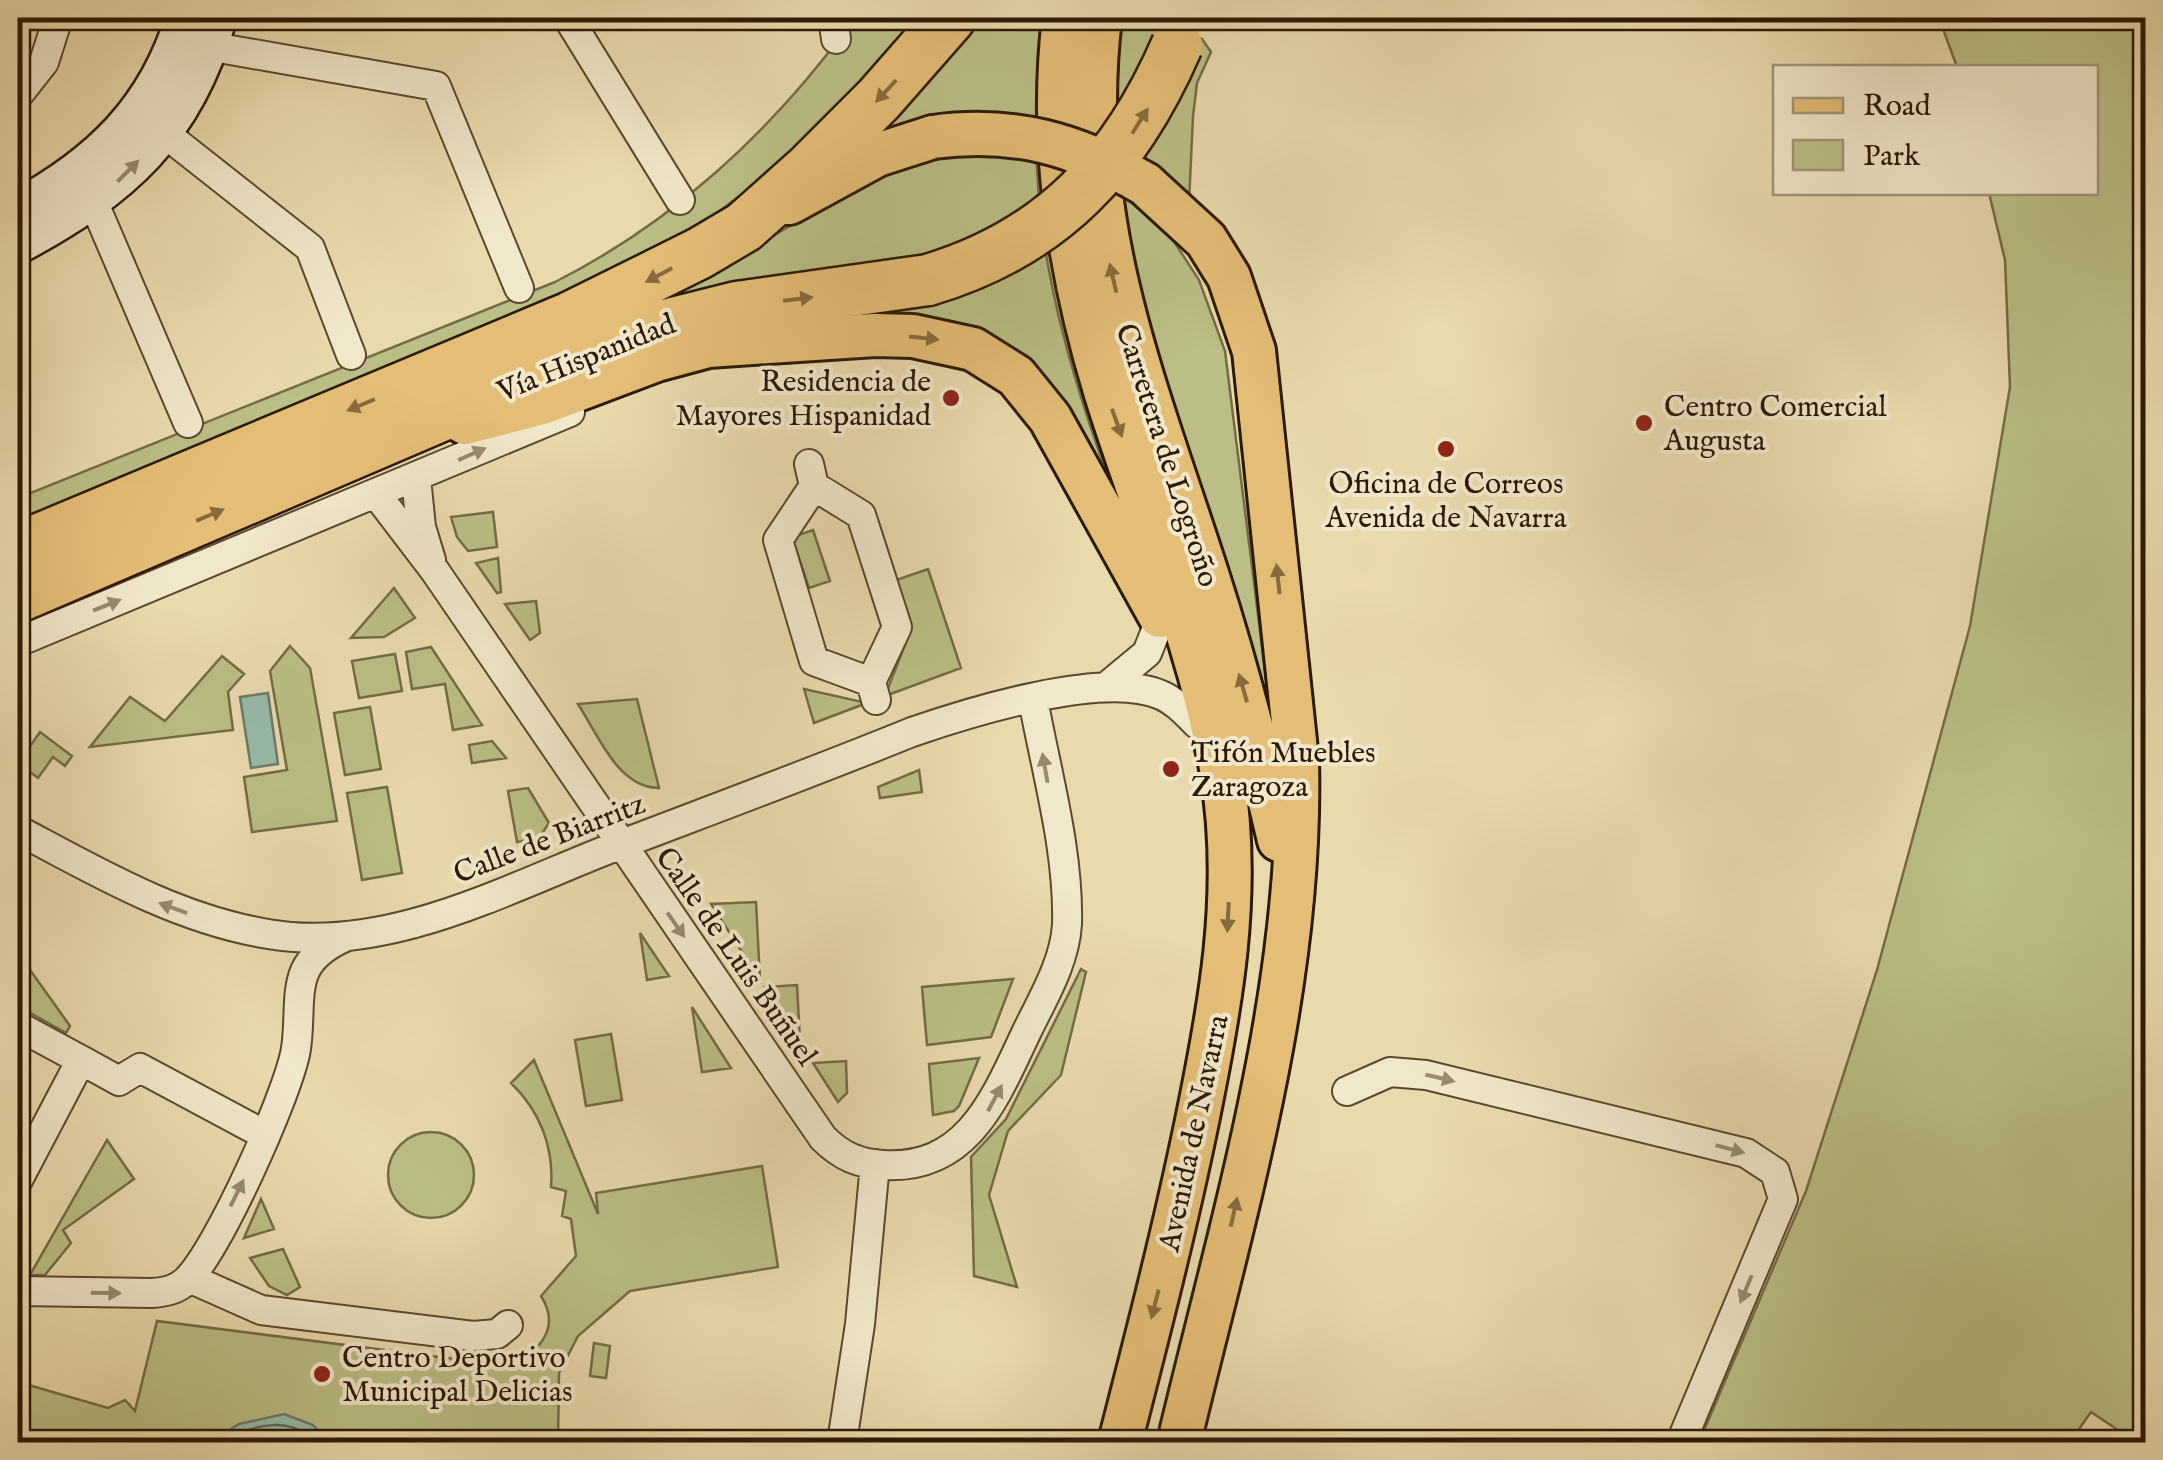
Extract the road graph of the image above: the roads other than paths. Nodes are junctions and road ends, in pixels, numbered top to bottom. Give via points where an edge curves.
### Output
1 (58, 18) edge
2 (568, 18) edge
3 (950, 18) edge
4 (1064, 18) edge
5 (1100, 18) edge
6 (204, 27) edge
7 (1181, 31) edge
8 (18, 95) edge
9 (163, 132) junction
10 (92, 200) junction
11 (680, 200) dead end
12 (18, 210) edge
13 (744, 227) junction
14 (18, 242) edge
15 (519, 288) dead end
16 (771, 341) junction
17 (351, 356) dead end
18 (188, 423) dead end
19 (345, 458) junction
20 (416, 478) junction
21 (377, 495) junction
22 (18, 548) edge
23 (435, 571) junction
24 (18, 597) edge
25 (1161, 618) junction
26 (18, 642) edge
27 (1106, 686) junction
28 (874, 691) joint
29 (1033, 698) junction
30 (1197, 724) junction
31 (1228, 819) junction
32 (18, 830) edge
33 (620, 844) junction
34 (1290, 884) junction
35 (267, 934) junction
36 (347, 937) junction
37 (302, 979) junction
38 (18, 1026) edge
39 (81, 1060) junction
40 (1347, 1091) dead end
41 (265, 1135) junction
42 (875, 1164) junction
43 (18, 1180) edge
44 (190, 1278) junction
45 (18, 1292) edge
46 (508, 1325) dead end
47 (842, 1442) edge
48 (1120, 1442) edge
49 (1179, 1442) edge
50 (1682, 1442) edge

1 - 8 street via 44,62
2 - 11 street
3 -> 13 highway, Vía Hispanidad via 850,130
4 -> 31 main road, Carretera de Logroño via 1058,118 1069,244 1106,392 1206,700
34 -> 5 main road, Carretera de Logroño via 1237,670 1115,286 1096,171
6 - 9 street
6 - 12 street via 133,124 82,172
6 - 15 street via 436,86
19 -> 7 highway, Vía Hispanidad, bridge via 637,332 684,318 928,280 997,256 1067,206 1135,130
10 -> 9 street via 116,184
9 - 17 street via 310,248
10 - 14 street
10 - 18 street
13 -> 22 highway, Vía Hispanidad via 571,317
34 -> 13 main road, Avenida de Navarra, bridge via 1298,824 1296,760 1254,351 1229,277 1206,240 1146,184 1067,145 988,132 933,137 842,172
16 - 19 main road via 684,351 542,403
20 -> 16 street, Vía Hispanidad via 615,394
16 -> 25 main road via 913,336 973,348 997,361 1050,418
24 -> 19 highway, Vía Hispanidad
20 - 21 street, Vía Hispanidad
20 - 23 street, Calle de Luis Buñuel
21 - 23 street, Calle de Luis Buñuel
26 -> 21 street, Vía Hispanidad
23 - 33 street, Calle de Luis Buñuel
25 - 27 street, Calle de Biarritz via 1147,653
25 - 30 main road
27 - 29 street, Calle de Biarritz
27 - 30 street, Calle de Biarritz via 1163,696
28 - 28 street via 897,627 887,573 861,514 812,475 778,540 814,661
29 - 33 street, Calle de Biarritz via 912,732
42 -> 29 street, Calle de Luis Buñuel via 925,1162 962,1142 984,1117 1064,945 1064,879
30 - 31 main road
31 -> 48 main road, Avenida de Navarra via 1227,948 1219,1012
35 -> 32 street, Calle de Biarritz via 156,901
33 - 36 street, Calle de Biarritz via 432,917
33 -> 42 street, Calle de Luis Buñuel via 823,1138 850,1158
49 -> 34 main road, Avenida de Navarra via 1270,1056
35 - 36 street, Calle de Biarritz
35 - 37 street
36 - 37 street via 319,952
37 - 41 street via 296,1053
38 - 39 street
39 - 41 street via 119,1080 140,1068
39 - 43 street
40 -> 50 street via 1373,1076 1406,1072 1757,1158 1780,1179 1783,1200
44 -> 41 street
42 - 47 street
45 -> 44 street via 152,1294
44 - 46 street via 261,1310 473,1336 497,1334

